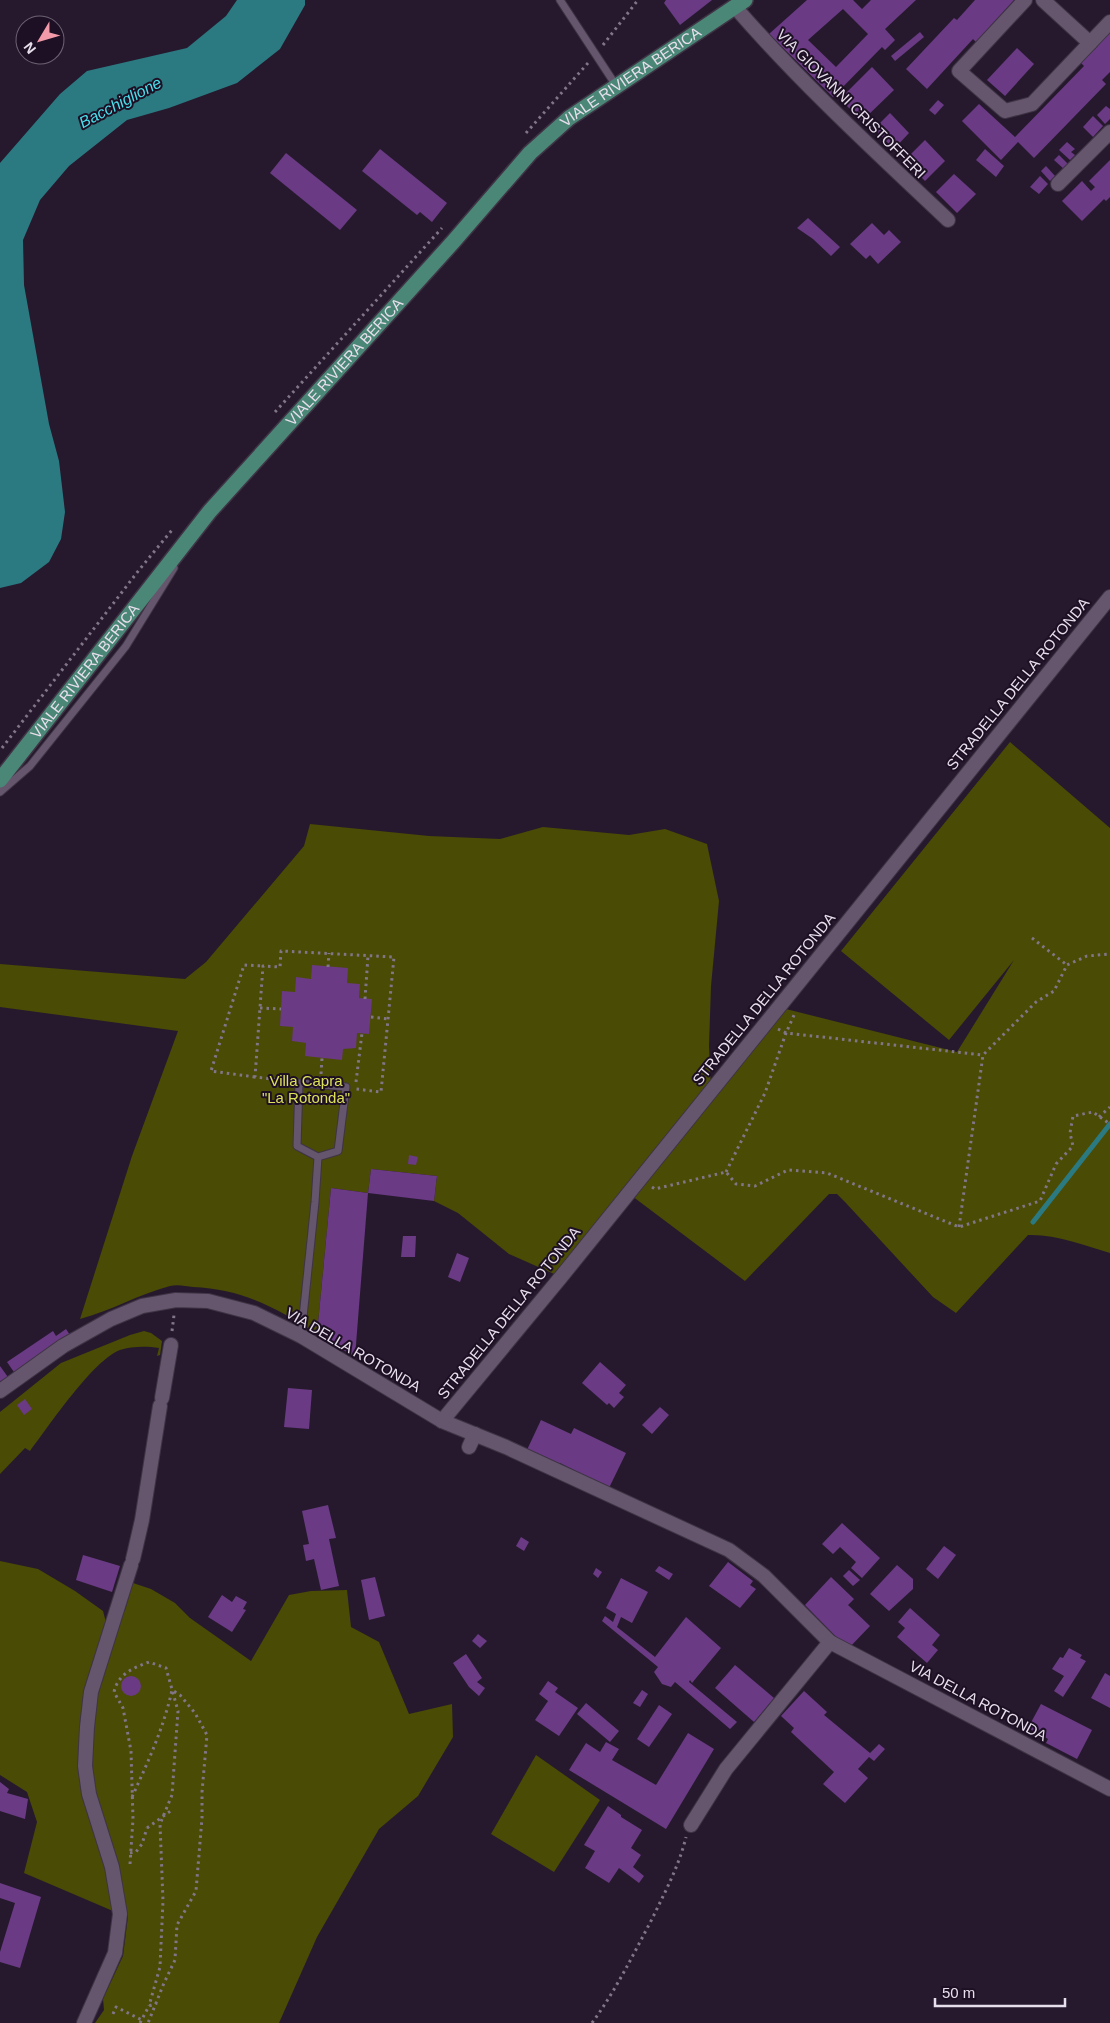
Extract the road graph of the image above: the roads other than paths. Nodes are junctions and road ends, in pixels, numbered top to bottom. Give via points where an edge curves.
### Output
1 (560, 0) edge
2 (1025, 0) edge
3 (1043, 0) edge
4 (740, 4) edge
5 (1110, 22) edge
6 (1090, 43) junction
7 (617, 87) junction
8 (1110, 132) edge
9 (1058, 184) dead end
10 (948, 220) dead end
11 (210, 511) junction
12 (1110, 596) edge
13 (0, 780) edge
14 (0, 792) edge
15 (318, 1157) junction
16 (301, 1336) junction
17 (171, 1344) road end
18 (0, 1391) edge
19 (442, 1421) junction
20 (830, 1642) junction
21 (1110, 1789) edge
22 (691, 1825) road end
23 (84, 2023) edge

1 - 7 lane
2 - 6 street via 959,70 1005,112 1032,104
3 - 6 street
4 - 7 main road, VIALE RIVIERA BERICA
4 - 10 street, VIA GIOVANNI CRISTOFFERI via 760,37
5 - 6 street
7 - 11 main road, VIALE RIVIERA BERICA via 568,118 530,153
8 - 9 street
11 - 13 main road, VIALE RIVIERA BERICA
11 - 14 lane via 126,646 30,766
12 - 19 street, STRADELLA DELLA ROTONDA
15 - 15 lane via 338,1151 346,1087 298,1083 297,1146
15 - 16 lane
16 - 18 street, VIA DELLA ROTONDA via 254,1313 208,1301 176,1300 142,1306 63,1346
16 - 19 street, VIA DELLA ROTONDA
17 - 23 street via 142,1520 91,1692 85,1766 89,1794 112,1867 120,1914 115,1953
19 - 20 street, VIA DELLA ROTONDA via 472,1441 655,1515 729,1550 764,1576
20 - 21 street, VIA DELLA ROTONDA
20 - 22 street via 726,1769

